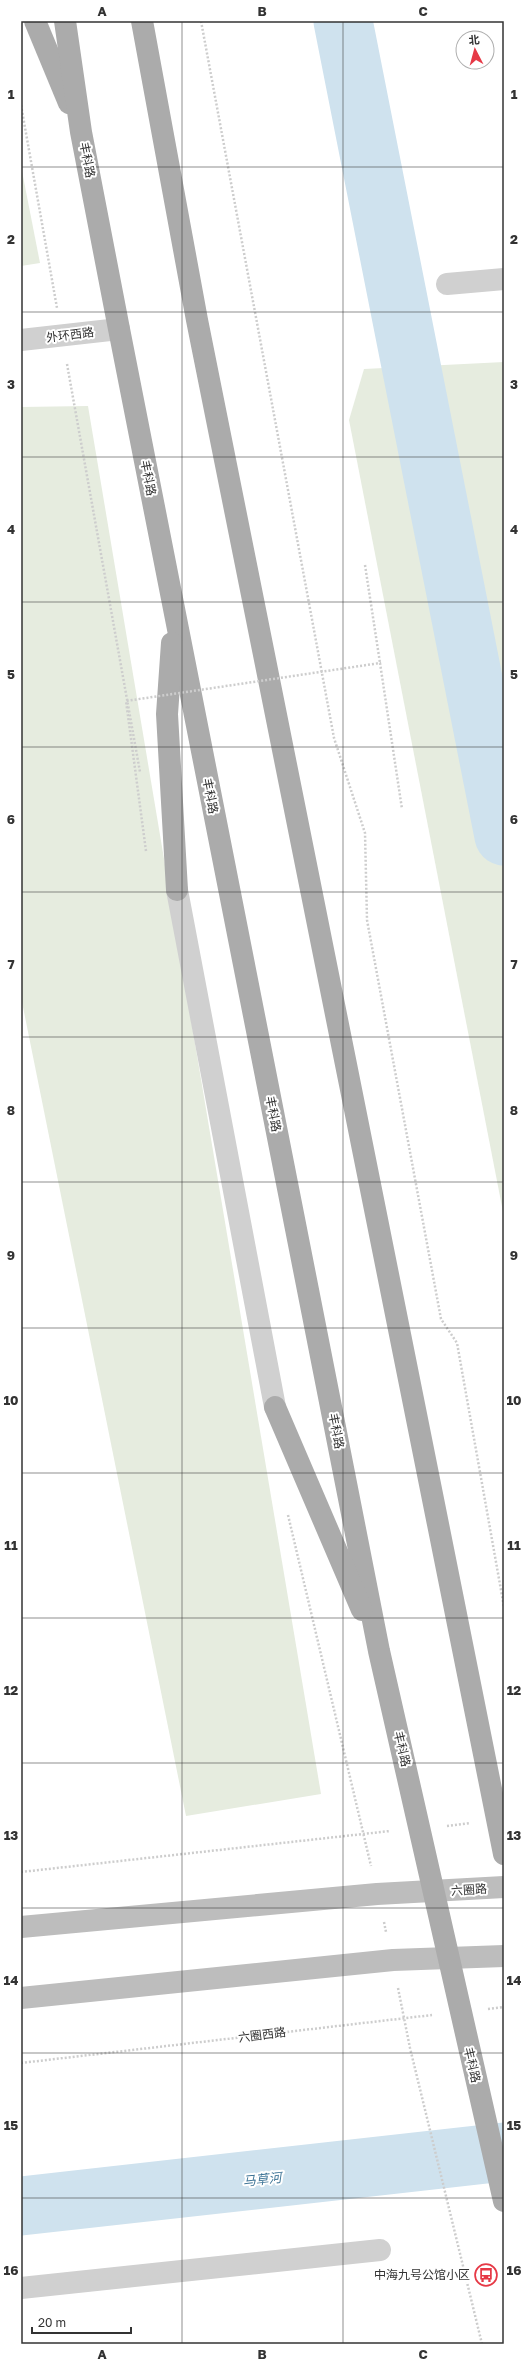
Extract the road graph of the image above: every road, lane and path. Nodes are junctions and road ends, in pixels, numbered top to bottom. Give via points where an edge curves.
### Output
1 (35, 21) edge
2 (66, 21) edge
3 (142, 21) edge
4 (201, 21) edge
5 (21, 105) edge
6 (81, 132) junction
7 (504, 279) edge
8 (447, 284) dead end
9 (119, 329) junction
10 (62, 336) junction
11 (21, 340) edge
12 (365, 565) dead end
13 (110, 607) dead end
14 (174, 614) junction
15 (380, 663) junction
16 (126, 702) junction
17 (141, 778) dead end
18 (402, 809) dead end
19 (146, 851) dead end
20 (177, 890) joint
21 (275, 1407) joint
22 (504, 1607) edge
23 (379, 1651) junction
24 (498, 1820) junction
25 (420, 1829) junction
26 (504, 1854) edge
27 (21, 1872) edge
28 (504, 1887) edge
29 (433, 1892) junction
30 (21, 1927) edge
31 (504, 1956) edge
32 (448, 1957) junction
33 (21, 1998) edge
34 (504, 2007) edge
35 (460, 2012) junction
36 (21, 2062) edge
37 (504, 2201) edge
38 (380, 2250) dead end
39 (21, 2288) edge

1 - 6 main road
2 - 6 main road, 丰科路
3 - 24 main road via 198,328
4 - 22 path via 334,738 365,833 368,928 441,1319 457,1343
5 - 10 path
6 - 9 main road, 丰科路
7 - 8 street
9 - 10 street, 外环西路
9 - 14 main road, 丰科路
10 - 11 street, 外环西路
10 - 17 path
12 - 15 path
13 - 16 path
14 - 20 main road via 167,714
14 - 23 main road, 丰科路
15 - 16 path, bridge
15 - 18 path, bridge
16 - 19 path, bridge
20 - 21 street
21 - 23 main road
23 - 25 main road, 丰科路
24 - 25 path
24 - 26 main road
25 - 27 path
25 - 29 main road, 丰科路
28 - 29 main road, 六圈路
29 - 30 main road via 378,1894
29 - 32 main road, 丰科路
31 - 32 main road
32 - 33 main road via 393,1960
32 - 35 main road, 丰科路
34 - 35 path, 六圈西路
35 - 36 path, 六圈西路
35 - 37 main road, 丰科路
38 - 39 street

